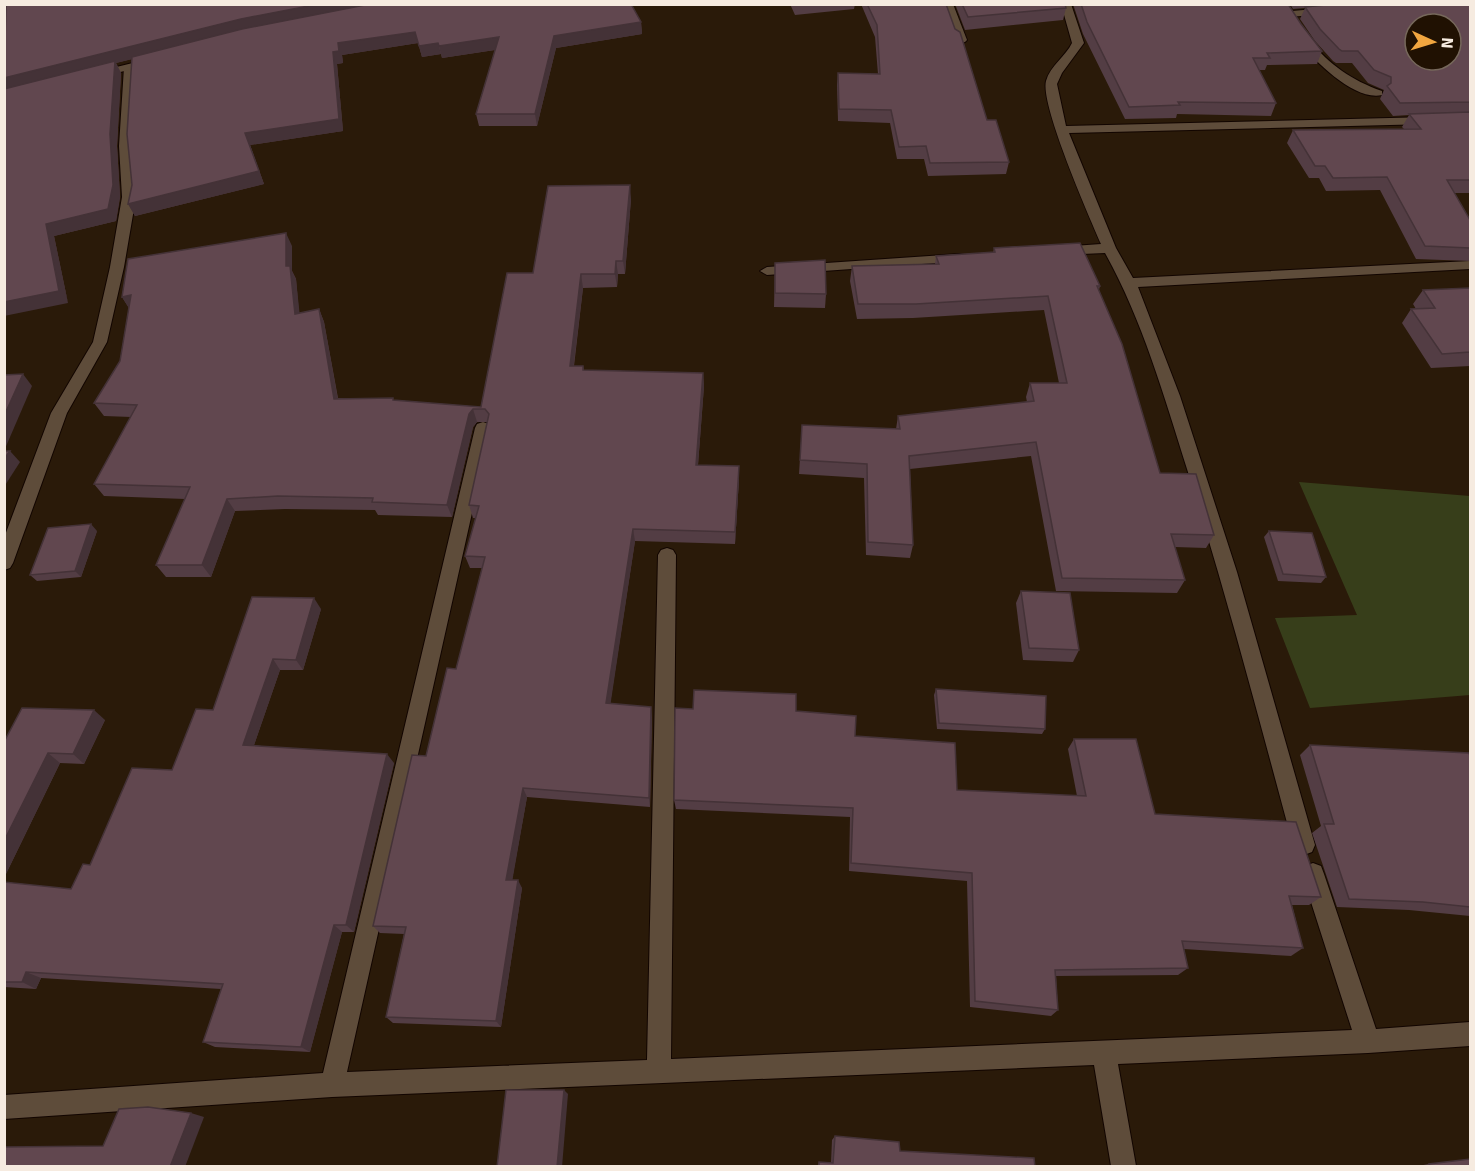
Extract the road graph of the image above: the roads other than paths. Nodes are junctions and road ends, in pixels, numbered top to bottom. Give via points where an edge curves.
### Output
1 (6, 4) edge
2 (947, 4) edge
3 (1066, 4) edge
4 (1336, 11) edge
5 (1291, 18) edge
6 (961, 40) edge
7 (161, 58) edge
8 (4, 64) edge
9 (130, 67) junction
10 (84, 78) edge
11 (1378, 93) edge
12 (1470, 119) edge
13 (1061, 130) junction
14 (1109, 248) junction
15 (1050, 252) edge
16 (979, 257) edge
17 (1470, 265) edge
18 (767, 271) dead end
19 (1129, 283) junction
20 (483, 428) edge
21 (667, 555) dead end
22 (4, 563) edge
23 (1470, 1034) edge
24 (1368, 1041) junction
25 (1104, 1051) junction
26 (659, 1072) junction
27 (332, 1085) junction
28 (4, 1107) edge
29 (1124, 1167) edge

1 - 8 street
2 - 6 street
3 - 13 street via 1078,43 1053,77
4 - 5 street
5 - 11 street via 1330,71
7 - 9 street
9 - 10 street
9 - 22 street via 125,146 129,197 100,342 59,413
12 - 13 street
13 - 14 street
14 - 15 street
14 - 19 street
16 - 18 street
17 - 19 street
19 - 24 street via 1179,418 1228,572 1298,830
20 - 27 street
21 - 26 street
23 - 24 street
24 - 25 street
25 - 26 street
25 - 29 street
26 - 27 street
27 - 28 street

